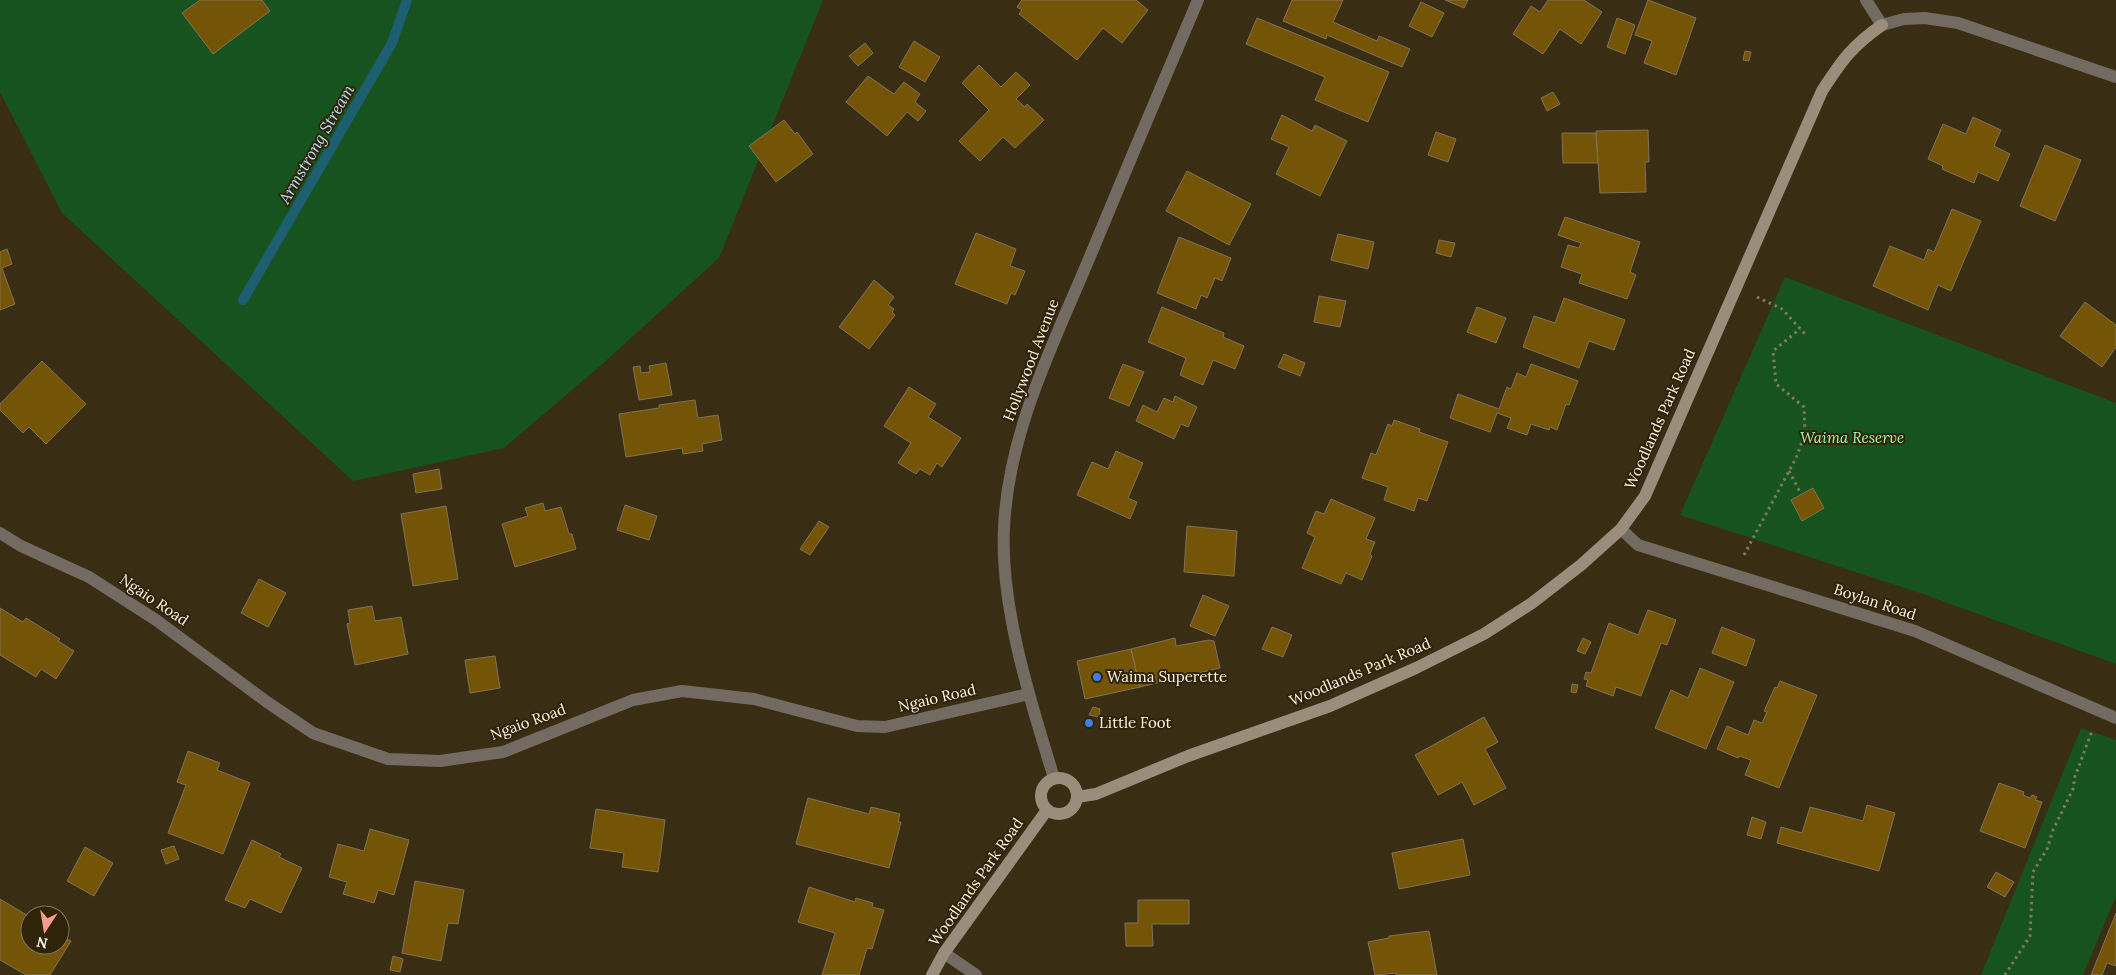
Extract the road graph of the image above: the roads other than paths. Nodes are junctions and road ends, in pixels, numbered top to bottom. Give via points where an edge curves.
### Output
1 (1198, 0) edge
2 (1866, 0) edge
3 (1882, 25) junction
4 (2116, 77) edge
5 (1621, 529) junction
6 (0, 533) edge
7 (1029, 694) junction
8 (2116, 718) edge
9 (1054, 778) junction
10 (1077, 797) junction
11 (1047, 810) junction
12 (944, 953) junction
13 (932, 975) edge
14 (976, 975) edge

1 - 7 street, Hollywood Avenue via 1034,388 1012,460 1004,529 1006,594
2 - 3 street
3 - 4 street, Woodlands Park Road via 1925,18 1958,22
3 - 5 street, Woodlands Park Road via 1859,41 1822,91 1645,496
5 - 8 street, Boylan Road via 1638,545 1915,632
5 - 10 street, Woodlands Park Road via 1532,603 1484,634 1416,668 1330,706 1188,756 1096,794
6 - 7 street, Ngaio Road via 89,577 140,609 313,733 388,759 440,761 503,752 633,700 682,691 754,699 857,726 885,727
7 - 9 street, Hollywood Avenue
9 - 10 street via 1070,781
9 - 11 street via 1042,789 1041,800
10 - 11 street via 1073,808 1064,814
11 - 12 street, Woodlands Park Road
12 - 13 street, Woodlands Park Road
12 - 14 street

